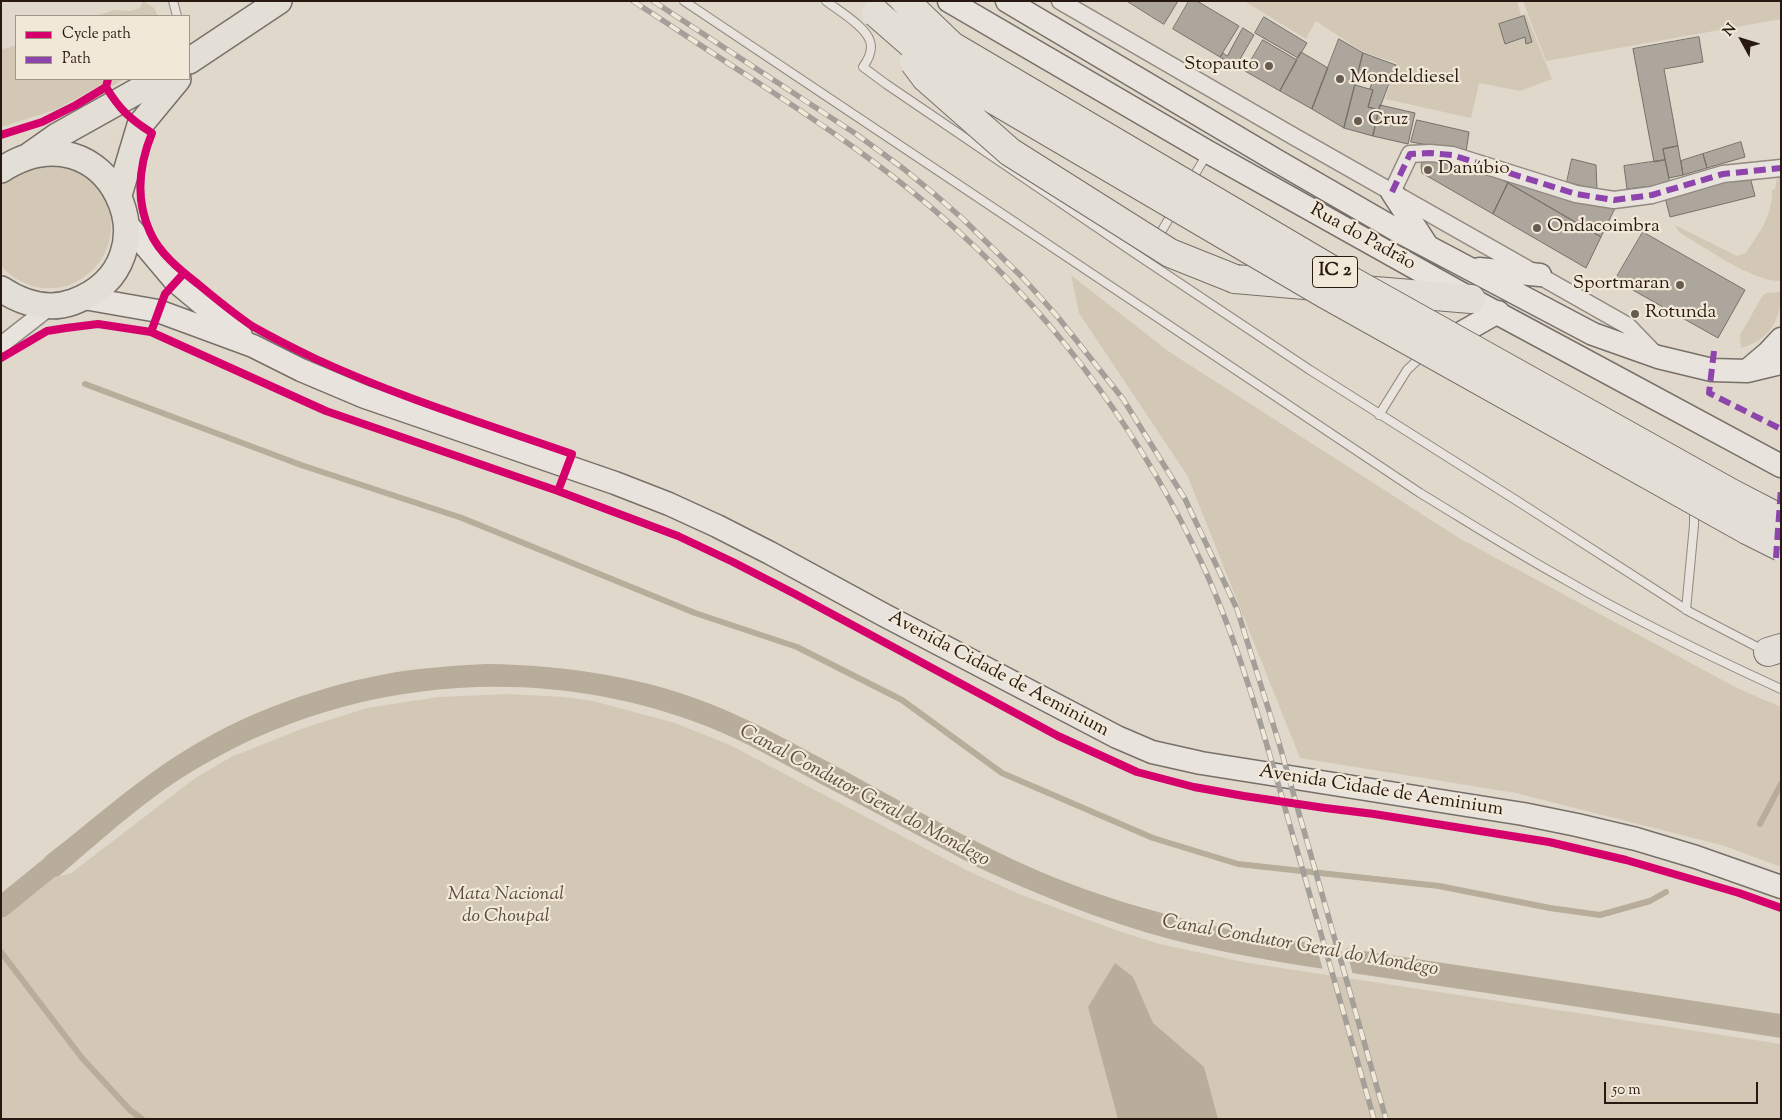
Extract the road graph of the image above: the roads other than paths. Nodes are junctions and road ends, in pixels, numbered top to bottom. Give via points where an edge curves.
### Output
1 (173, 1) edge
2 (279, 1) edge
3 (684, 1) edge
4 (826, 1) edge
5 (906, 1) edge
6 (949, 1) edge
7 (1007, 1) edge
8 (1060, 1) edge
9 (871, 7) edge
10 (177, 15) edge
11 (192, 61) edge
12 (162, 80) edge
13 (1208, 152) junction
14 (12, 161) edge
15 (1781, 168) edge
16 (1392, 192) junction
17 (1184, 194) dead end
18 (119, 195) junction
19 (1178, 203) dead end
20 (126, 224) junction
21 (1428, 247) junction
22 (1145, 260) junction
23 (1470, 269) junction
24 (1540, 275) junction
25 (1, 288) edge
26 (84, 298) junction
27 (1472, 299) junction
28 (51, 306) junction
29 (1498, 312) junction
30 (1781, 339) edge
31 (1447, 341) junction
32 (1, 345) edge
33 (253, 346) junction
34 (1658, 358) junction
35 (1781, 363) edge
36 (1747, 371) junction
37 (1379, 414) junction
38 (1781, 466) edge
39 (1781, 519) edge
40 (1781, 547) edge
41 (1686, 610) junction
42 (1777, 653) edge
43 (1781, 689) edge
44 (1781, 887) edge

1 - 10 lane
2 - 11 main road
3 - 43 lane via 1420,493 1601,600
4 - 22 lane via 862,29 871,42 870,57 863,67
5 - 39 highway, IC 2, bridge via 952,46 1339,274
6 - 13 main road, Rua do Padrão
7 - 21 main road, Rua do Padrão
8 - 16 street
9 - 27 highway, bridge via 926,78 1010,152 1170,253 1235,279
9 - 40 highway, IC 2, bridge via 938,67 1334,299
12 - 14 main road
12 - 18 main road via 140,125
13 - 17 lane
13 - 27 main road, Rua do Padrão
14 - 18 main road via 48,152 65,154 97,168
15 - 16 street via 1723,174 1652,195 1614,200 1576,194 1452,155 1410,154
16 - 21 main road
16 - 24 street
18 - 20 main road
19 - 22 lane
20 - 26 main road via 126,242 120,259 99,288
20 - 33 main road, Avenida Cidade de Aeminium via 175,281
21 - 23 main road, Rua do Padrão
22 - 37 lane
23 - 24 main road
23 - 34 main road, Rua do Padrão via 1594,334
24 - 34 street via 1628,326
25 - 28 main road via 23,301
26 - 28 main road
26 - 33 main road, Avenida Cidade de Aeminium via 158,311
27 - 29 main road, Rua do Padrão
28 - 32 street
29 - 31 main road
29 - 38 main road, Rua do Padrão
30 - 36 main road
31 - 37 lane via 1422,355 1407,370
31 - 41 lane via 1689,477 1693,484 1694,524
33 - 44 main road, Avenida Cidade de Aeminium via 365,397 615,483 693,515 1117,737 1152,752 1200,763 1577,824 1696,856
34 - 36 main road, Rua do Padrão via 1712,370
35 - 36 main road, Rua do Padrão
37 - 41 lane
41 - 42 lane

